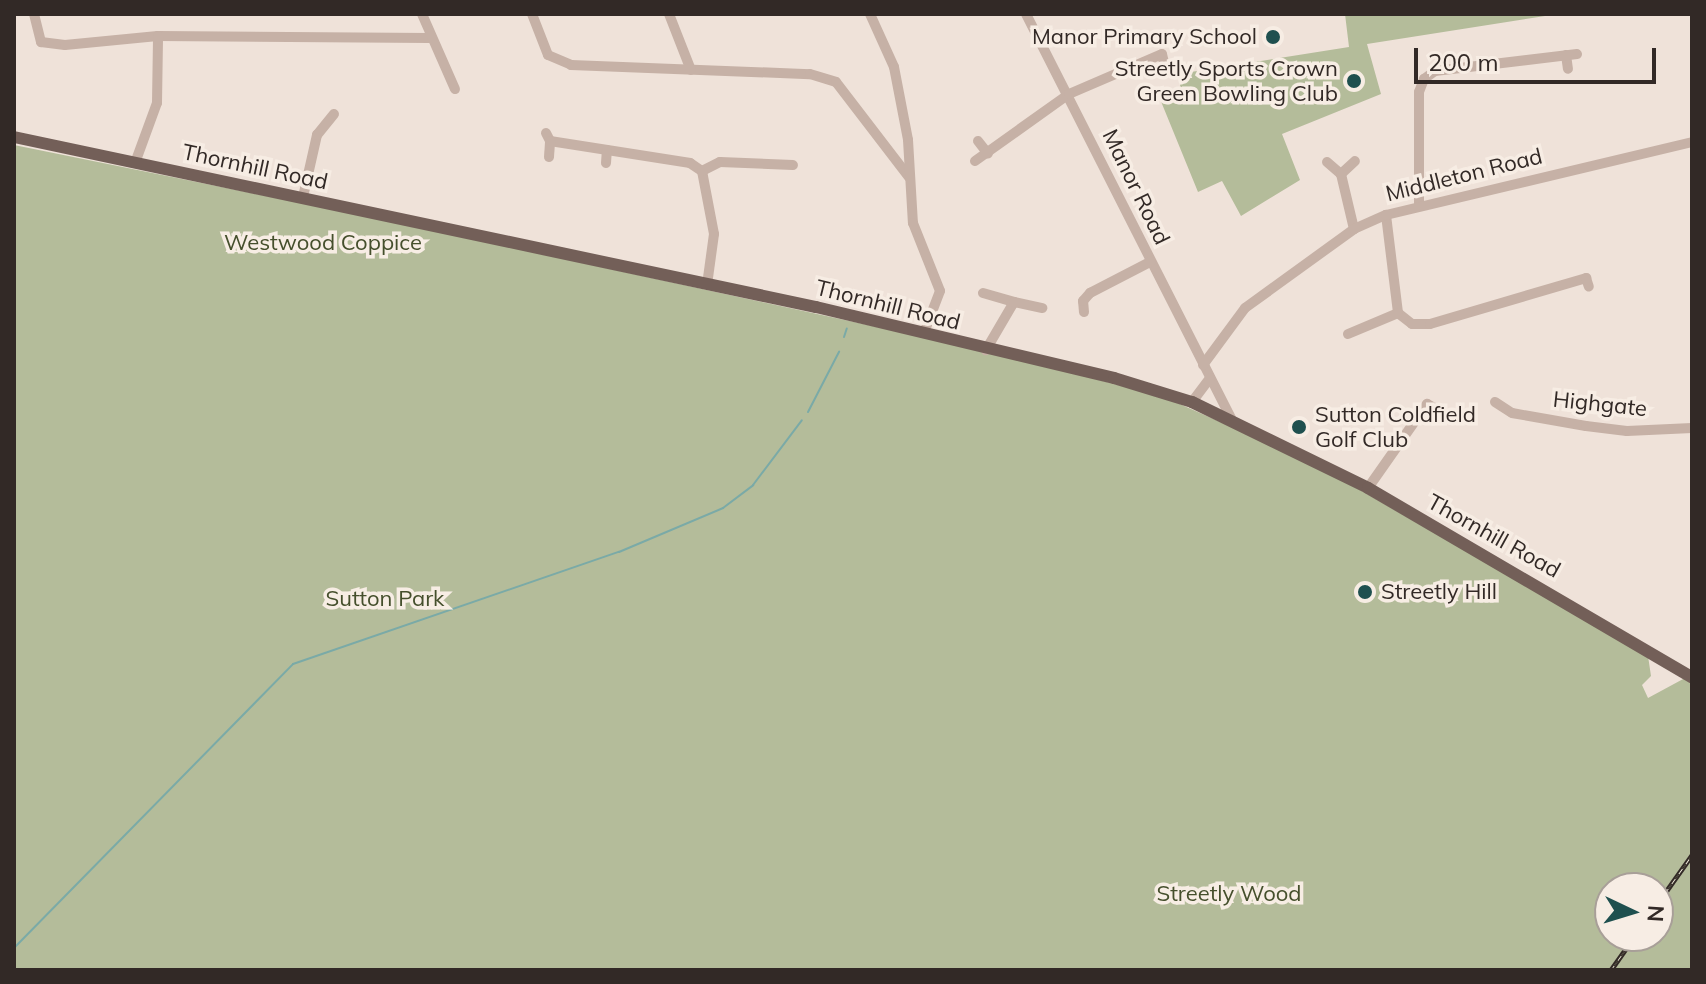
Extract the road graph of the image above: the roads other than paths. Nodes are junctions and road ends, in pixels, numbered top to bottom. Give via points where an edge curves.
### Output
1 (34, 14) edge
2 (422, 14) edge
3 (532, 14) edge
4 (669, 14) edge
5 (870, 14) edge
6 (1026, 14) edge
7 (158, 36) junction
8 (429, 38) junction
9 (1164, 63) dead end
10 (1568, 69) dead end
11 (691, 70) junction
12 (455, 89) dead end
13 (1069, 94) junction
14 (313, 113) dead end
15 (334, 114) dead end
16 (324, 122) junction
17 (14, 137) edge
18 (978, 141) dead end
19 (1692, 142) edge
20 (607, 150) junction
21 (988, 154) junction
22 (549, 157) dead end
23 (975, 161) dead end
24 (1355, 161) dead end
25 (1327, 162) dead end
26 (135, 163) junction
27 (606, 163) dead end
28 (793, 165) dead end
29 (702, 171) junction
30 (1341, 174) junction
31 (909, 177) junction
32 (303, 197) junction
33 (1419, 205) junction
34 (1386, 215) junction
35 (1354, 229) junction
36 (1150, 262) junction
37 (1586, 279) dead end
38 (707, 285) junction
39 (983, 293) dead end
40 (1014, 302) junction
41 (1042, 308) dead end
42 (1084, 312) dead end
43 (1398, 313) junction
44 (924, 333) junction
45 (1348, 334) dead end
46 (986, 350) junction
47 (1203, 365) junction
48 (1210, 378) junction
49 (1192, 402) junction
50 (1504, 403) dead end
51 (1440, 411) dead end
52 (1231, 418) junction
53 (1692, 428) edge
54 (1368, 488) junction
55 (1692, 677) edge

1 - 7 street via 41,42 65,45
2 - 8 street
3 - 11 street via 548,55 558,61
4 - 11 street
5 - 31 street via 894,67
6 - 13 street, Manor Road
7 - 8 street
7 - 26 street via 157,103
8 - 12 street
9 - 13 street via 1162,54
10 - 33 street via 1572,54 1435,71 1424,79 1419,92
11 - 31 street via 810,74 836,82
13 - 21 street
13 - 36 street, Manor Road
14 - 16 street
15 - 16 street
16 - 32 street
17 - 26 main road, Thornhill Road
18 - 21 street
19 - 33 street, Middleton Road
20 - 22 street via 548,137
20 - 27 street
20 - 29 street via 664,165 690,163
21 - 23 street
24 - 30 street
25 - 30 street
26 - 32 main road, Thornhill Road
28 - 29 street via 765,169 720,162
29 - 38 street via 714,234
30 - 35 street
31 - 44 street via 913,223 940,291
32 - 38 main road, Thornhill Road
33 - 34 street, Middleton Road
34 - 35 street, Middleton Road
34 - 43 street
35 - 47 street, Middleton Road via 1245,308
36 - 42 street via 1090,293 1083,301
36 - 47 street, Manor Road
37 - 43 street via 1430,324 1412,324
38 - 44 main road, Thornhill Road
39 - 40 street
40 - 41 street
40 - 46 street
43 - 45 street
44 - 46 main road, Thornhill Road
46 - 49 main road, Thornhill Road via 1114,378
47 - 48 street, Manor Road
48 - 49 street
48 - 52 street, Manor Road
49 - 52 main road, Thornhill Road
50 - 53 street, Highgate via 1627,431
51 - 54 street via 1427,404
52 - 54 main road, Thornhill Road
54 - 55 main road, Thornhill Road

